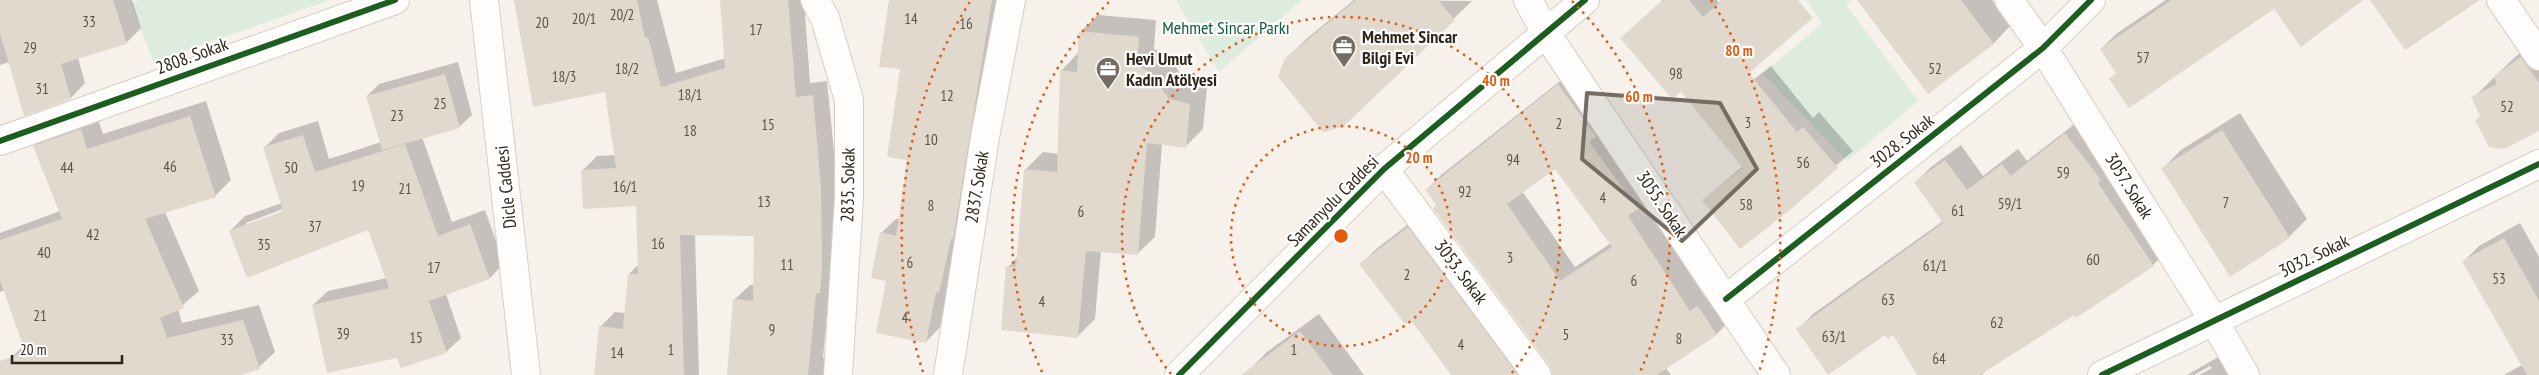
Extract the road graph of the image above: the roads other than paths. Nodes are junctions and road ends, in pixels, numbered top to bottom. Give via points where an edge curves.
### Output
1 (395, 0) edge
2 (484, 0) edge
3 (815, 0) edge
4 (1012, 0) edge
5 (1528, 0) edge
6 (1585, 0) edge
7 (2009, 0) edge
8 (2091, 0) edge
9 (2501, 0) edge
10 (1547, 35) junction
11 (2043, 48) junction
12 (2539, 56) edge
13 (0, 141) edge
14 (2539, 164) edge
15 (1384, 169) junction
16 (1726, 299) junction
17 (2214, 321) junction
18 (526, 375) edge
19 (838, 375) edge
20 (948, 375) edge
21 (1180, 375) edge
22 (1537, 375) edge
23 (1776, 375) edge
24 (2102, 375) edge
25 (2245, 375) edge

1 - 13 street, 2808. Sokak
2 - 18 street, Dicle Caddesi
3 - 19 street, 2835. Sokak via 825,18 849,100 849,197
4 - 20 street, 2837. Sokak via 985,137
5 - 10 street, 3055. Sokak
6 - 10 street, Samanyolu Caddesi
7 - 11 street, 3057. Sokak
8 - 11 street, 3028. Sokak
9 - 12 street
10 - 15 street, Samanyolu Caddesi
10 - 16 street, 3055. Sokak
11 - 16 street, 3028. Sokak
11 - 17 street, 3057. Sokak
14 - 17 street, 3032. Sokak
15 - 21 street, Samanyolu Caddesi
15 - 22 street, 3053. Sokak
16 - 23 street, 3055. Sokak
17 - 24 street, 3032. Sokak
17 - 25 street, 3057. Sokak

